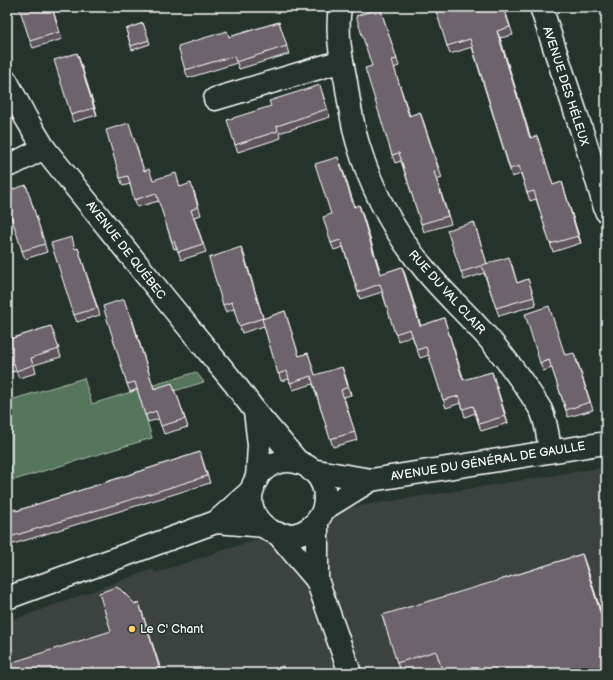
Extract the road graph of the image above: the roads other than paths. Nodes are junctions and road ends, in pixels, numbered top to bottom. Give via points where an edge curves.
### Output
1 (340, 7) edge
2 (540, 7) edge
3 (342, 61) junction
4 (7, 82) edge
5 (216, 99) dead end
6 (44, 148) junction
7 (7, 166) edge
8 (606, 211) edge
9 (255, 411) junction
10 (606, 443) edge
11 (550, 451) junction
12 (305, 466) junction
13 (371, 480) junction
14 (255, 484) junction
15 (320, 515) junction
16 (216, 522) junction
17 (271, 530) junction
18 (317, 580) junction
19 (7, 598) edge
20 (350, 673) edge

1 - 3 street, RUE DU VAL CLAIR via 338,25
2 - 8 street, AVENUE DES HÉLEUX
3 - 5 street
3 - 11 street, RUE DU VAL CLAIR via 358,143 378,198 407,247 426,272 480,329 528,390 541,410
4 - 6 street, AVENUE DE QUÉBEC
6 - 7 street
6 - 9 street, AVENUE DE QUÉBEC
9 - 12 street, AVENUE DE QUÉBEC
9 - 14 street via 259,445
10 - 11 street, AVENUE DU GÉNÉRAL DE GAULLE
11 - 13 street, AVENUE DU GÉNÉRAL DE GAULLE
12 - 13 street, AVENUE DU GÉNÉRAL DE GAULLE
12 - 14 street via 291,462 280,463 263,472
12 - 15 street via 319,478 324,489 325,499
13 - 15 street, AVENUE DU GÉNÉRAL DE GAULLE
14 - 16 street
14 - 17 street via 252,500 254,510 259,521
15 - 17 street via 314,525 304,532 286,535
15 - 18 street
16 - 17 street
16 - 19 street
17 - 18 street
18 - 20 street

